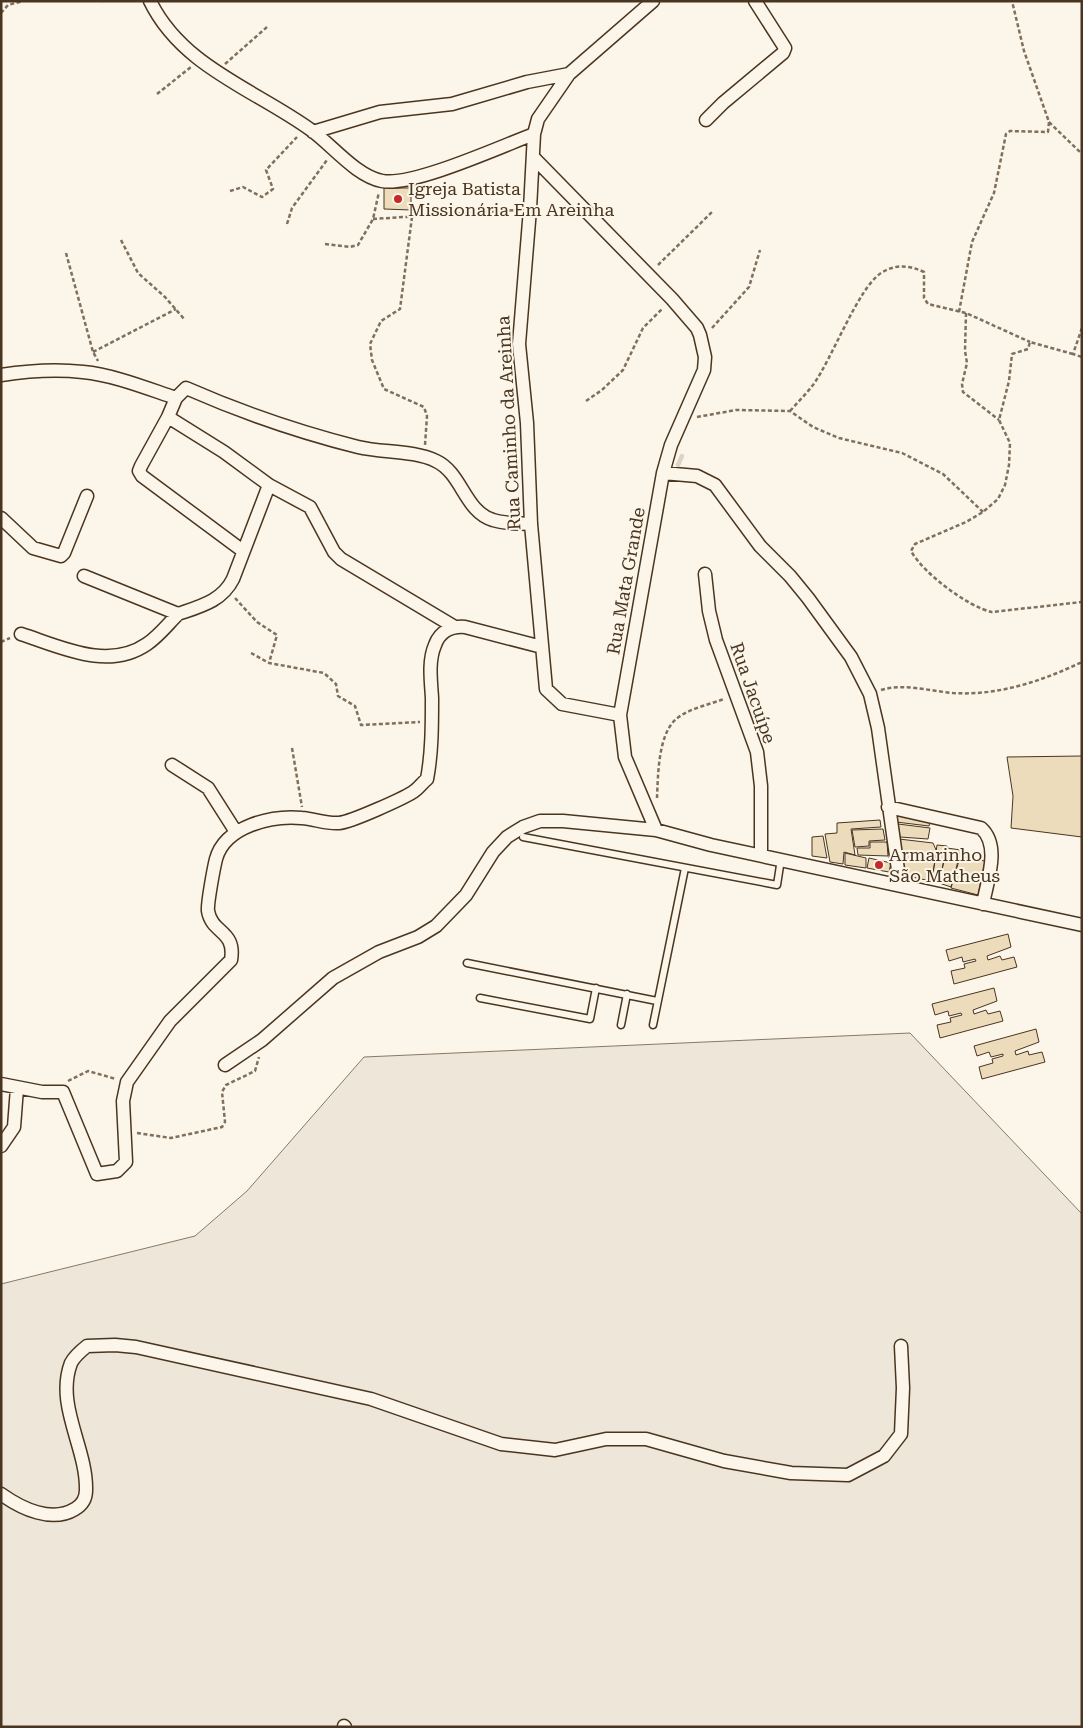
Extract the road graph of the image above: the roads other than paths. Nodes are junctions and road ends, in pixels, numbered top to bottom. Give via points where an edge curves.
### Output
1 (150, 1) edge
2 (653, 1) edge
3 (755, 1) edge
4 (569, 74) junction
5 (706, 120) dead end
6 (310, 129) junction
7 (534, 134) junction
8 (533, 158) junction
9 (1, 374) edge
10 (176, 398) junction
11 (168, 417) junction
12 (663, 473) junction
13 (270, 484) junction
14 (87, 496) dead end
15 (1, 518) edge
16 (531, 524) junction
17 (243, 551) junction
18 (705, 574) dead end
19 (84, 576) dead end
20 (178, 614) junction
21 (453, 626) junction
22 (21, 634) dead end
23 (542, 646) junction
24 (620, 715) junction
25 (172, 765) dead end
26 (888, 807) junction
27 (656, 830) junction
28 (236, 832) junction
29 (522, 837) dead end
30 (761, 855) junction
31 (781, 859) junction
32 (685, 868) junction
33 (900, 884) junction
34 (983, 904) junction
35 (1082, 925) edge
36 (467, 963) dead end
37 (596, 988) junction
38 (627, 994) junction
39 (480, 998) dead end
40 (658, 1001) junction
41 (621, 1025) dead end
42 (653, 1025) dead end
43 (225, 1065) dead end
44 (1, 1084) edge
45 (17, 1088) junction
46 (1, 1146) edge
47 (901, 1346) dead end
48 (1, 1494) edge

1 - 6 street via 173,35 200,59
2 - 4 street, Rua Caminho da Areinha
3 - 5 street via 785,48 783,54
4 - 6 street via 527,82 452,104 380,112
4 - 7 street, Rua Caminho da Areinha via 538,119
6 - 7 street via 352,165 381,181 410,179
7 - 8 street, Rua Caminho da Areinha
8 - 12 street, Rua Mata Grande via 672,299 700,335 704,370 671,444
8 - 16 street, Rua Caminho da Areinha via 519,344
9 - 10 street via 83,372 107,376
10 - 11 street
10 - 16 street via 186,388 243,413 302,433 436,461 452,473 484,516 498,521
11 - 13 street
11 - 17 street via 139,471
12 - 24 street, Rua Mata Grande
12 - 26 street via 697,476 716,485 760,546 790,576 832,628 870,694 878,728
13 - 17 street
13 - 21 street via 310,507 341,559
14 - 15 street via 61,556 33,548
16 - 23 street, Rua Caminho da Areinha
17 - 20 street via 228,590 215,600
18 - 30 street, Rua Jacuípe via 716,640 757,752 761,786
19 - 20 street
20 - 22 street via 147,644 126,654 104,658 80,654
21 - 23 street
21 - 28 street via 435,644 430,664 430,764 427,779 412,792 341,823 290,817
23 - 24 street, Rua Caminho da Areinha via 546,689 562,704
24 - 27 street, Rua Mata Grande via 625,757
25 - 28 street via 208,788
26 - 33 street
26 - 34 street via 981,828 988,833 992,849
27 - 30 street
27 - 43 street via 563,821 540,821 522,827 493,852 466,895 436,926 333,978 262,1040
28 - 45 street via 226,839 216,858 208,911 215,924 228,936 233,947 231,960 170,1021 127,1082 123,1101 126,1162 117,1171 97,1174 63,1092
29 - 32 lane
30 - 31 street
31 - 32 lane via 777,885
31 - 33 street
32 - 40 lane
33 - 34 street
34 - 35 street
36 - 37 lane
37 - 38 lane
37 - 39 lane via 590,1019
38 - 40 lane
38 - 41 lane
40 - 42 lane
44 - 45 street
45 - 46 street via 14,1127
47 - 48 street via 901,1434 884,1456 848,1475 791,1473 724,1461 646,1438 606,1438 555,1450 501,1444 371,1399 136,1347 114,1344 87,1346 72,1361 67,1387 71,1424 84,1473 84,1499 68,1514 45,1515

